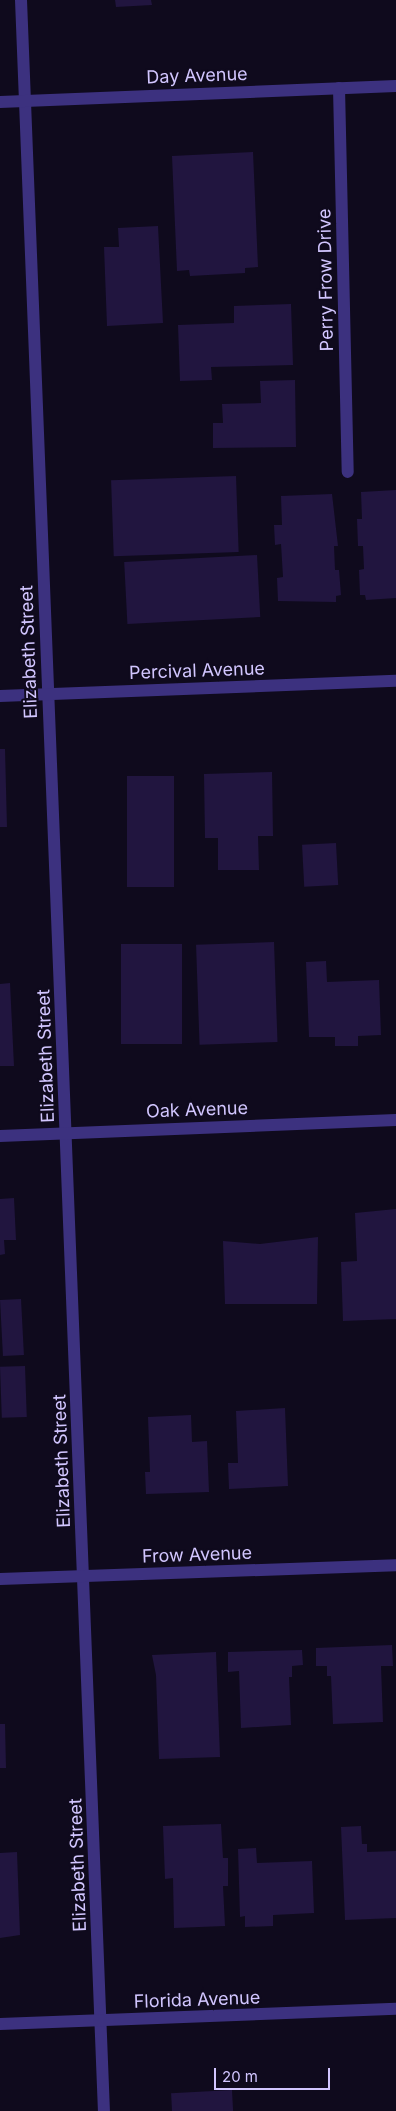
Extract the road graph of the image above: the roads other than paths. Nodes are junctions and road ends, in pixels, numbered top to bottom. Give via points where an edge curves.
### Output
1 (21, 0) edge
2 (396, 86) edge
3 (339, 88) junction
4 (25, 100) junction
5 (0, 102) edge
6 (348, 472) dead end
7 (396, 681) edge
8 (48, 694) junction
9 (0, 696) edge
10 (396, 1120) edge
11 (67, 1133) junction
12 (0, 1136) edge
13 (396, 1565) edge
14 (85, 1576) junction
15 (0, 1579) edge
16 (396, 2010) edge
17 (102, 2022) junction
18 (0, 2024) edge
19 (104, 2111) edge

1 - 4 street, Elizabeth Street
2 - 3 street, Day Avenue
3 - 4 street, Day Avenue
3 - 6 street, Perry Frow Drive
4 - 5 street, Day Avenue
4 - 8 street, Elizabeth Street
7 - 8 street, Percival Avenue
8 - 9 street, Percival Avenue
8 - 11 street, Elizabeth Street
10 - 11 street, Oak Avenue
11 - 12 street, Oak Avenue
11 - 14 street, Elizabeth Street
13 - 14 street, Frow Avenue
14 - 15 street, Frow Avenue
14 - 17 street, Elizabeth Street
16 - 17 street, Florida Avenue
17 - 18 street, Florida Avenue
17 - 19 street, Elizabeth Street

